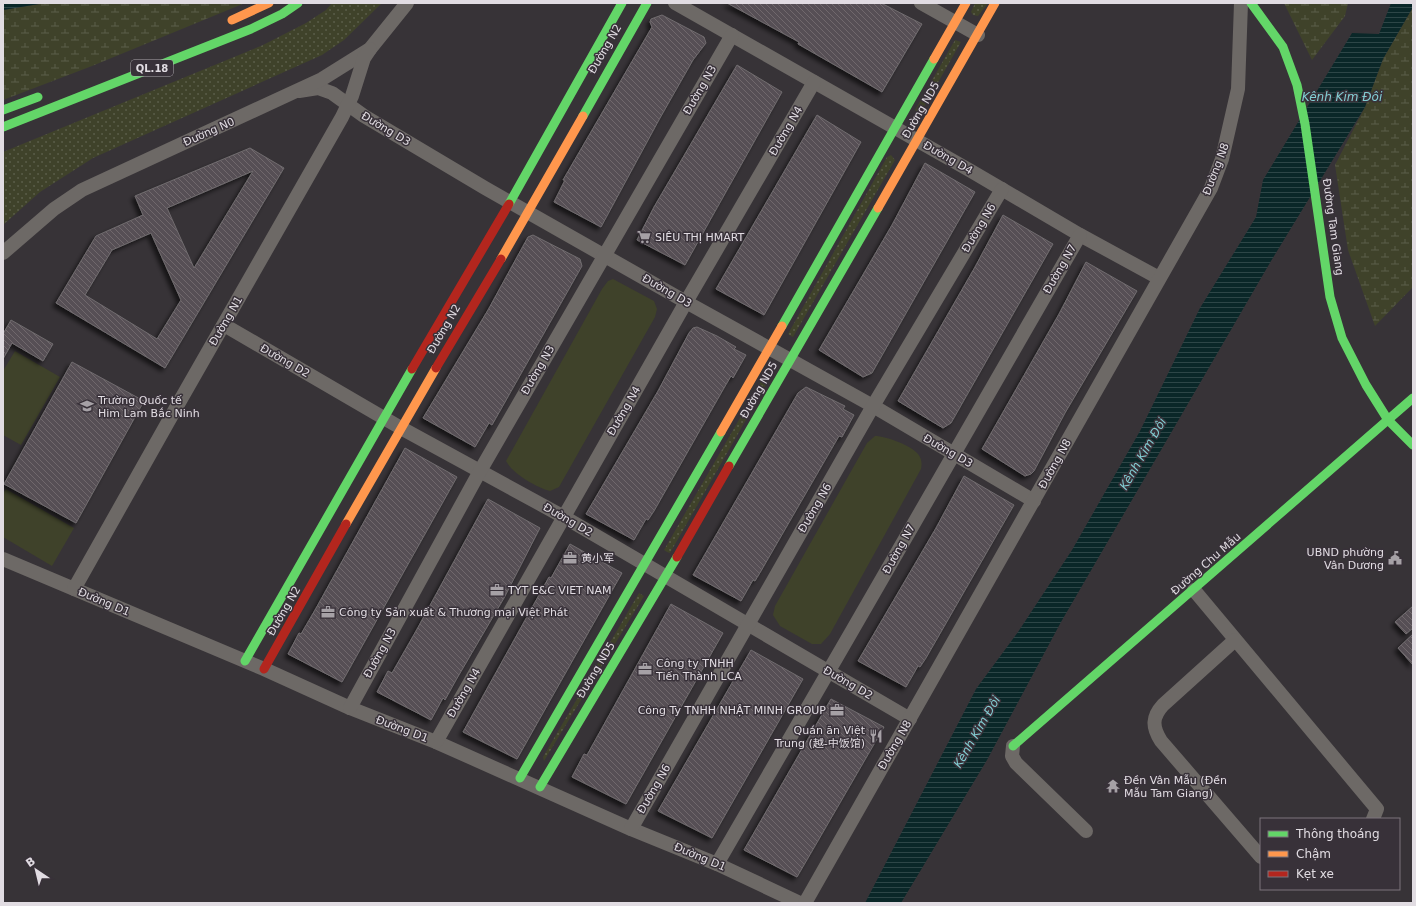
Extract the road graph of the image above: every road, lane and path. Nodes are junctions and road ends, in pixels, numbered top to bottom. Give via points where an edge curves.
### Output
1 (269, 3) edge
2 (298, 3) edge
3 (407, 3) edge
4 (622, 3) edge
5 (647, 3) edge
6 (675, 3) edge
7 (921, 3) edge
8 (966, 3) edge
9 (995, 3) edge
10 (1241, 3) edge
11 (1251, 3) edge
12 (954, 22) junction
13 (220, 25) dead end
14 (732, 35) junction
15 (978, 35) junction
16 (370, 50) junction
17 (814, 82) junction
18 (298, 91) junction
19 (50, 92) dead end
20 (581, 97) junction
21 (348, 105) junction
22 (3, 110) edge
23 (3, 128) edge
24 (894, 128) junction
25 (917, 140) junction
26 (1002, 189) junction
27 (510, 201) junction
28 (528, 212) junction
29 (1080, 235) junction
30 (3, 253) edge
31 (606, 256) junction
32 (1159, 278) junction
33 (686, 302) junction
34 (456, 314) junction
35 (224, 326) junction
36 (768, 348) junction
37 (790, 360) junction
38 (1413, 398) edge
39 (873, 406) junction
40 (383, 418) junction
41 (1388, 420) junction
42 (401, 428) junction
43 (1413, 445) edge
44 (952, 454) junction
45 (480, 472) junction
46 (1034, 501) junction
47 (564, 517) junction
48 (323, 545) junction
49 (3, 559) edge
50 (645, 565) junction
51 (666, 577) junction
52 (74, 589) junction
53 (1194, 590) junction
54 (747, 626) junction
55 (1235, 640) junction
56 (245, 661) junction
57 (264, 669) junction
58 (829, 673) junction
59 (350, 708) junction
60 (910, 719) junction
61 (436, 742) junction
62 (1013, 746) joint
63 (520, 778) junction
64 (540, 787) junction
65 (1372, 818) edge
66 (631, 828) junction
67 (1086, 830) dead end
68 (1260, 856) edge
69 (717, 864) junction
70 (800, 903) edge
71 (805, 903) edge

1 - 13 main road
2 - 23 main road, QL.18 via 251,29
3 - 16 street, Đường N0
4 - 20 main road, Đường N2
5 - 20 main road, Đường N2
6 - 14 street, Đường D4
7 - 12 street
8 - 12 main road, Đường ND5
9 - 15 main road, Đường ND5
10 - 32 street, Đường N8 via 1241,62 1238,89 1222,159 1211,188
11 - 41 main road, Đường Tam Giang via 1283,47 1291,67 1302,108 1320,214 1330,297 1342,338 1366,385
12 - 15 street
12 - 24 main road, Đường ND5
14 - 17 street, Đường D4
14 - 31 street, Đường N3
15 - 25 main road, Đường ND5
16 - 18 street, Đường N0
16 - 21 street, Đường N1 via 364,58
17 - 24 street, Đường D4
17 - 33 street, Đường N4
18 - 21 street, Đường D3 via 311,88 323,90 332,93
18 - 30 street, Đường N0 via 82,190 54,209
19 - 22 main road
20 - 27 main road, Đường N2
20 - 28 main road, Đường N2
21 - 27 street, Đường D3
21 - 35 street, Đường N1
24 - 25 street, Đường D4
24 - 36 main road, Đường ND5
25 - 26 street, Đường D4
25 - 37 main road, Đường ND5
26 - 29 street, Đường D4
26 - 39 street, Đường N6
27 - 28 street, Đường D3
27 - 34 main road, Đường N2
28 - 31 street, Đường D3
28 - 34 main road, Đường N2
29 - 32 street, Đường D4
29 - 44 street, Đường N7
31 - 33 street, Đường D3
31 - 45 street, Đường N3
32 - 46 street, Đường N8
33 - 36 street, Đường D3
33 - 47 street, Đường N4
34 - 40 main road, Đường N2
34 - 42 main road, Đường N2
35 - 40 street, Đường D2
35 - 52 street, Đường N1
36 - 37 street, Đường D3
36 - 50 main road, Đường ND5
37 - 39 street, Đường D3
37 - 51 main road, Đường ND5
38 - 41 main road, Đường Chu Mẫu
39 - 44 street, Đường D3
39 - 54 street, Đường N6
40 - 42 street, Đường D2
40 - 48 main road, Đường N2
41 - 43 main road, Đường Tam Giang
41 - 53 main road, Đường Chu Mẫu
42 - 45 street, Đường D2
42 - 48 main road, Đường N2
44 - 46 street, Đường D3
44 - 58 street, Đường N7
45 - 47 street, Đường D2
45 - 59 street, Đường N3
46 - 60 street, Đường N8
47 - 50 street, Đường D2
47 - 61 street, Đường N4
48 - 56 main road, Đường N2
48 - 57 main road, Đường N2
49 - 52 street, Đường D1
50 - 51 street, Đường D2
50 - 63 main road, Đường ND5
51 - 54 street, Đường D2
51 - 64 main road, Đường ND5
52 - 56 street, Đường D1
53 - 55 street
53 - 62 main road, Đường Chu Mẫu
54 - 58 street, Đường D2
54 - 66 street, Đường N6
55 - 65 street via 1377,808
55 - 68 street via 1162,705 1153,723 1161,741
56 - 57 street, Đường D1
57 - 59 street, Đường D1
58 - 60 street, Đường D2
58 - 69 street, Đường N7
59 - 61 street, Đường D1
60 - 71 street, Đường N8
61 - 63 street, Đường D1
62 - 67 street via 1012,756 1016,763
63 - 64 street, Đường D1
64 - 66 street, Đường D1
66 - 69 street, Đường D1
69 - 70 street, Đường D1

